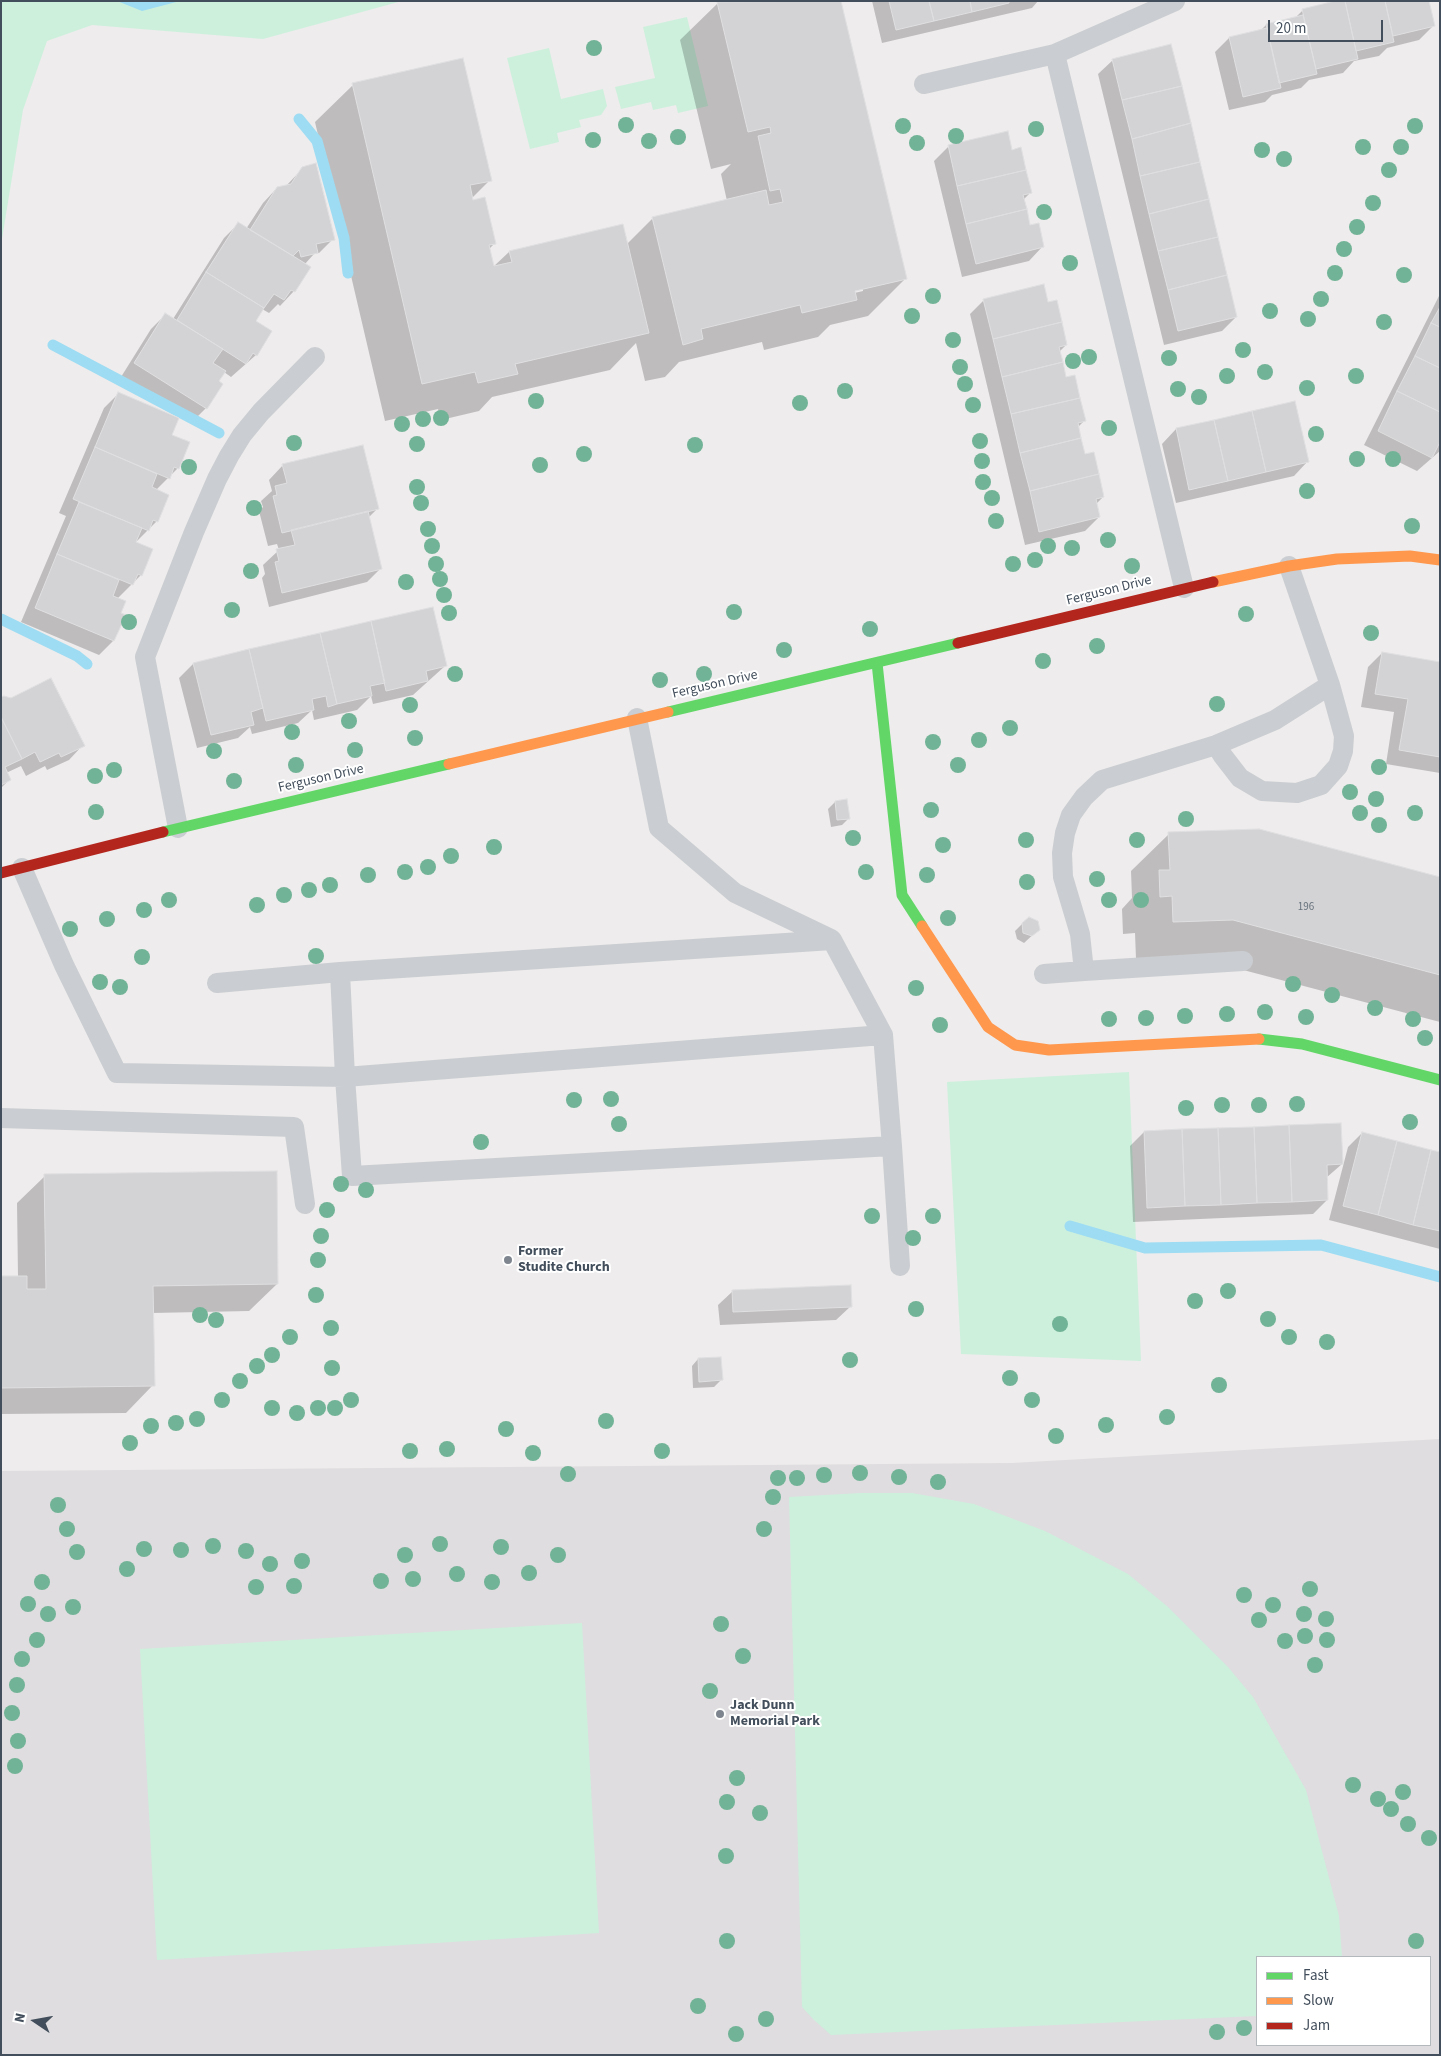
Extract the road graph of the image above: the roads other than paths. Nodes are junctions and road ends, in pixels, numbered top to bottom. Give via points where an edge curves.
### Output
1 (1175, 1) edge
2 (1056, 54) junction
3 (924, 84) dead end
4 (315, 357) dead end
5 (1440, 560) edge
6 (1289, 566) junction
7 (1184, 588) junction
8 (877, 663) junction
9 (1330, 685) junction
10 (637, 718) junction
11 (1216, 744) junction
12 (178, 828) junction
13 (22, 868) junction
14 (1, 873) edge
15 (832, 940) junction
16 (1243, 961) dead end
17 (1084, 971) junction
18 (340, 972) junction
19 (1044, 974) dead end
20 (217, 983) dead end
21 (884, 1035) junction
22 (345, 1076) junction
23 (1440, 1080) edge
24 (1, 1118) edge
25 (892, 1146) junction
26 (305, 1204) dead end
27 (900, 1266) dead end

1 - 2 lane
2 - 3 lane
2 - 7 lane
4 - 12 lane via 261,412 229,456 194,532 145,657
5 - 6 street, Ferguson Drive via 1410,556 1374,557
6 - 7 street, Ferguson Drive
6 - 9 lane
7 - 8 street, Ferguson Drive
8 - 10 street, Ferguson Drive
8 - 23 street via 902,896 988,1027 1015,1045 1050,1050 1261,1039 1309,1046
9 - 11 lane via 1275,720
9 - 11 lane via 1344,744 1338,766 1321,785 1297,793 1262,791 1240,778
10 - 12 street, Ferguson Drive via 548,742
10 - 15 lane via 659,828 735,893
11 - 17 lane via 1102,780 1071,815 1062,853 1063,876 1080,934
12 - 13 street, Ferguson Drive
13 - 14 street, Ferguson Drive
13 - 22 lane via 64,965 117,1073
15 - 18 lane
15 - 21 lane
16 - 17 lane
17 - 19 lane
18 - 20 lane
18 - 22 lane
21 - 22 lane
21 - 25 lane
22 - 25 lane via 352,1176
24 - 26 lane via 294,1127
25 - 27 lane

